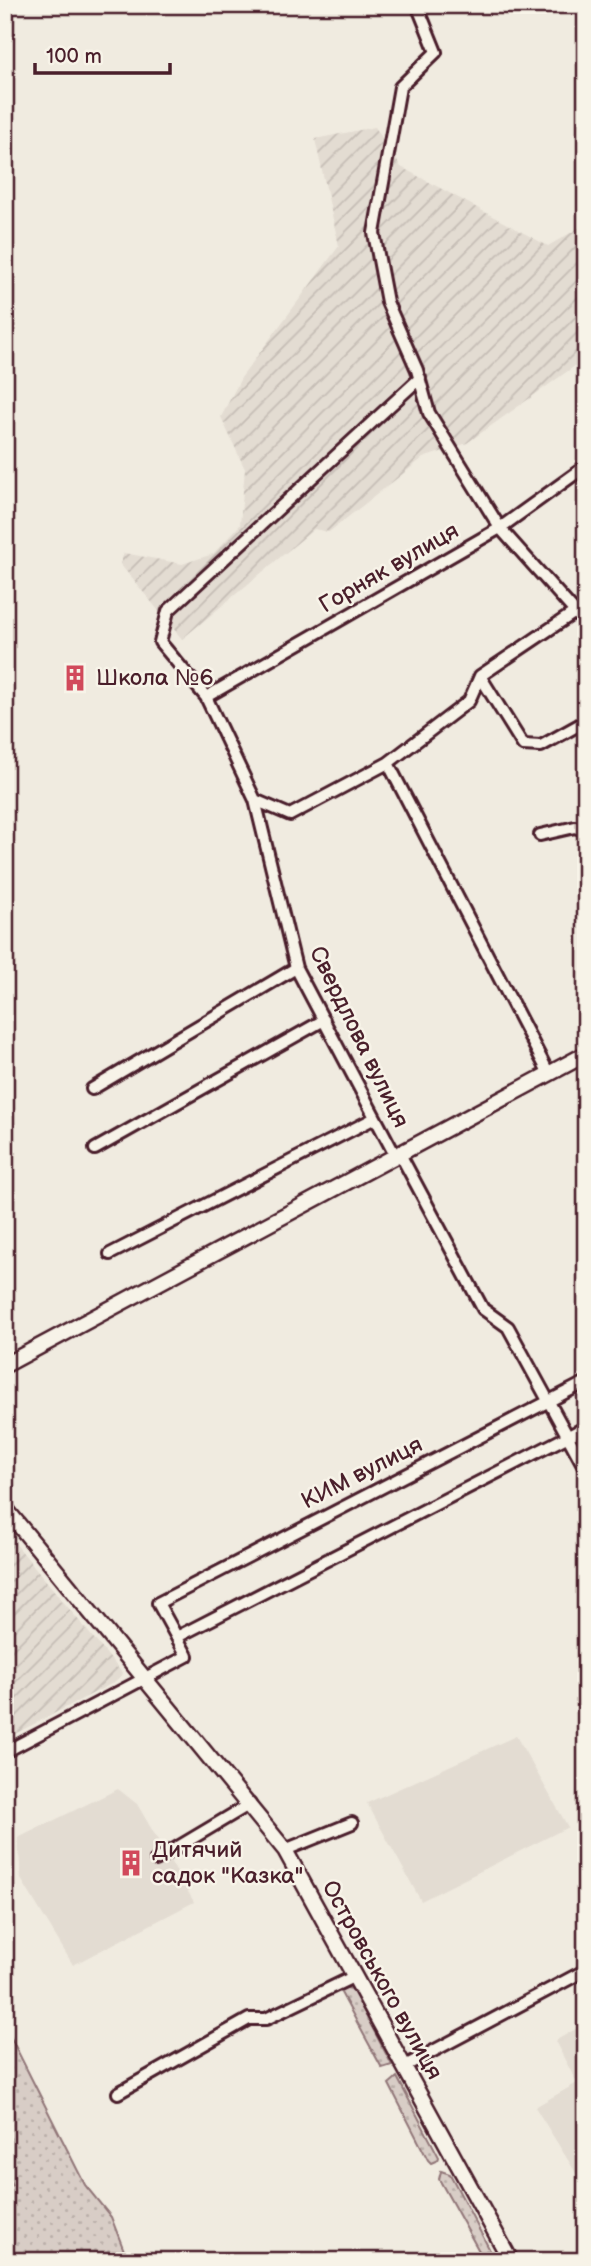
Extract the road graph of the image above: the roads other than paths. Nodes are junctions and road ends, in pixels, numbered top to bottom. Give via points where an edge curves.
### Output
1 (417, 5) edge
2 (419, 378) junction
3 (586, 466) edge
4 (500, 528) junction
5 (575, 612) junction
6 (586, 624) edge
7 (480, 676) junction
8 (206, 697) junction
9 (586, 721) edge
10 (388, 763) junction
11 (255, 800) junction
12 (586, 831) edge
13 (540, 835) dead end
14 (296, 968) junction
15 (324, 1020) junction
16 (586, 1054) edge
17 (549, 1074) junction
18 (92, 1090) dead end
19 (375, 1118) junction
20 (95, 1149) dead end
21 (398, 1156) junction
22 (110, 1254) dead end
23 (5, 1365) edge
24 (586, 1382) edge
25 (550, 1400) junction
26 (586, 1427) edge
27 (569, 1435) junction
28 (586, 1470) edge
29 (5, 1508) edge
30 (177, 1637) junction
31 (145, 1679) junction
32 (5, 1752) edge
33 (250, 1804) junction
34 (352, 1823) dead end
35 (285, 1850) junction
36 (156, 1860) dead end
37 (586, 1970) edge
38 (353, 1977) junction
39 (405, 2066) junction
40 (118, 2093) dead end
41 (511, 2261) edge

1 - 2 street via 436,52 400,87 374,233 387,302
2 - 4 street via 429,412
2 - 8 street, Свердлова вулиця via 168,611 160,642
3 - 4 street, Горняк вулиця
4 - 5 street
4 - 8 street, Горняк вулиця
5 - 6 street
5 - 7 street
7 - 9 street via 523,745 541,746
7 - 10 street via 469,701
8 - 11 street, Свердлова вулиця
10 - 11 street via 290,815
10 - 17 street
11 - 14 street, Свердлова вулиця
12 - 13 street via 575,827
14 - 15 street, Свердлова вулиця
14 - 18 street
15 - 19 street, Свердлова вулиця
15 - 20 street
16 - 17 main road
17 - 21 main road
19 - 21 street, Свердлова вулиця
19 - 22 street
21 - 23 main road
21 - 25 street, Свердлова вулиця via 483,1310 508,1327
24 - 25 street, КИМ вулиця
25 - 27 street, Свердлова вулиця
25 - 30 street, КИМ вулиця via 158,1603
26 - 27 street
27 - 28 street, Свердлова вулиця
27 - 30 street
29 - 31 main road, Островського вулиця
30 - 31 street via 187,1656
31 - 32 street
31 - 33 main road, Островського вулиця
33 - 35 main road, Островського вулиця
33 - 36 street
34 - 35 street
35 - 38 main road, Островського вулиця
37 - 39 street
38 - 39 main road, Островського вулиця
38 - 40 street via 266,2019 249,2019
39 - 41 main road, Островського вулиця

